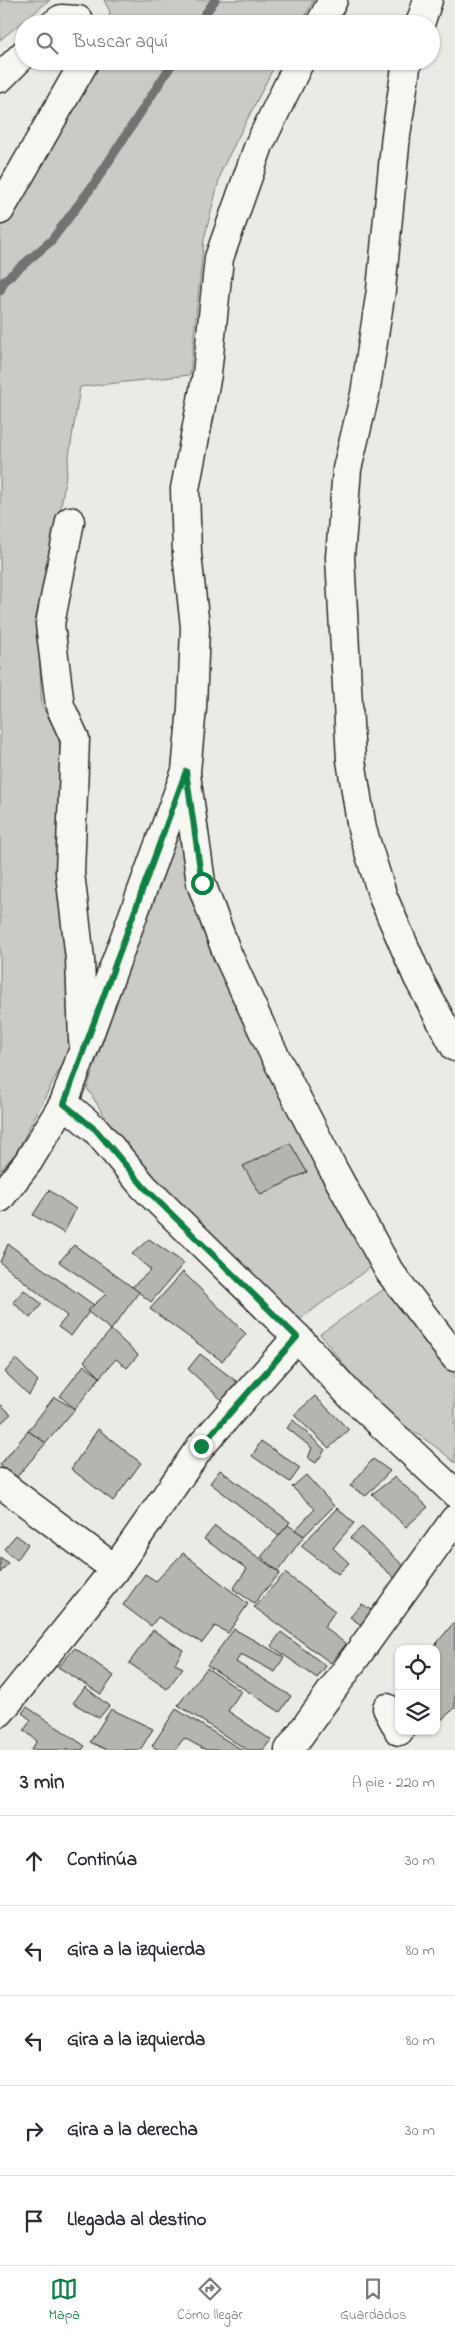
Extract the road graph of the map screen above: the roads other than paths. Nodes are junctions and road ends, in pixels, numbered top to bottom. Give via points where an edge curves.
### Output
1 (333, 0) edge
2 (428, 0) edge
3 (325, 15) edge
4 (423, 15) edge
5 (15, 63) edge
6 (80, 70) edge
7 (296, 70) edge
8 (406, 70) edge
9 (0, 78) edge
10 (0, 210) edge
11 (70, 521) dead end
12 (186, 771) junction
13 (455, 1047) edge
14 (83, 1049) junction
15 (64, 1104) junction
16 (0, 1198) edge
17 (297, 1337) junction
18 (455, 1358) edge
19 (0, 1483) edge
20 (455, 1493) edge
21 (455, 1519) edge
22 (114, 1569) junction
23 (0, 1712) edge
24 (403, 1735) edge
25 (289, 1750) edge
26 (413, 1750) edge

1 - 3 street
2 - 4 street
5 - 9 street
6 - 10 street
7 - 12 street via 259,145 219,258 207,374 185,489 194,627
8 - 13 street via 396,135 382,290 365,394 347,469 340,558 351,760 362,829 383,897 418,978
11 - 14 street via 50,624 60,706 75,739 70,873 80,959
12 - 14 street via 107,992
12 - 18 street via 202,883 227,953 271,1048 389,1271
14 - 15 street
15 - 16 street via 28,1162
15 - 17 street via 96,1130 144,1187
17 - 20 street via 352,1397
17 - 22 street via 201,1446
19 - 22 street
21 - 25 street
22 - 23 street
24 - 26 street

